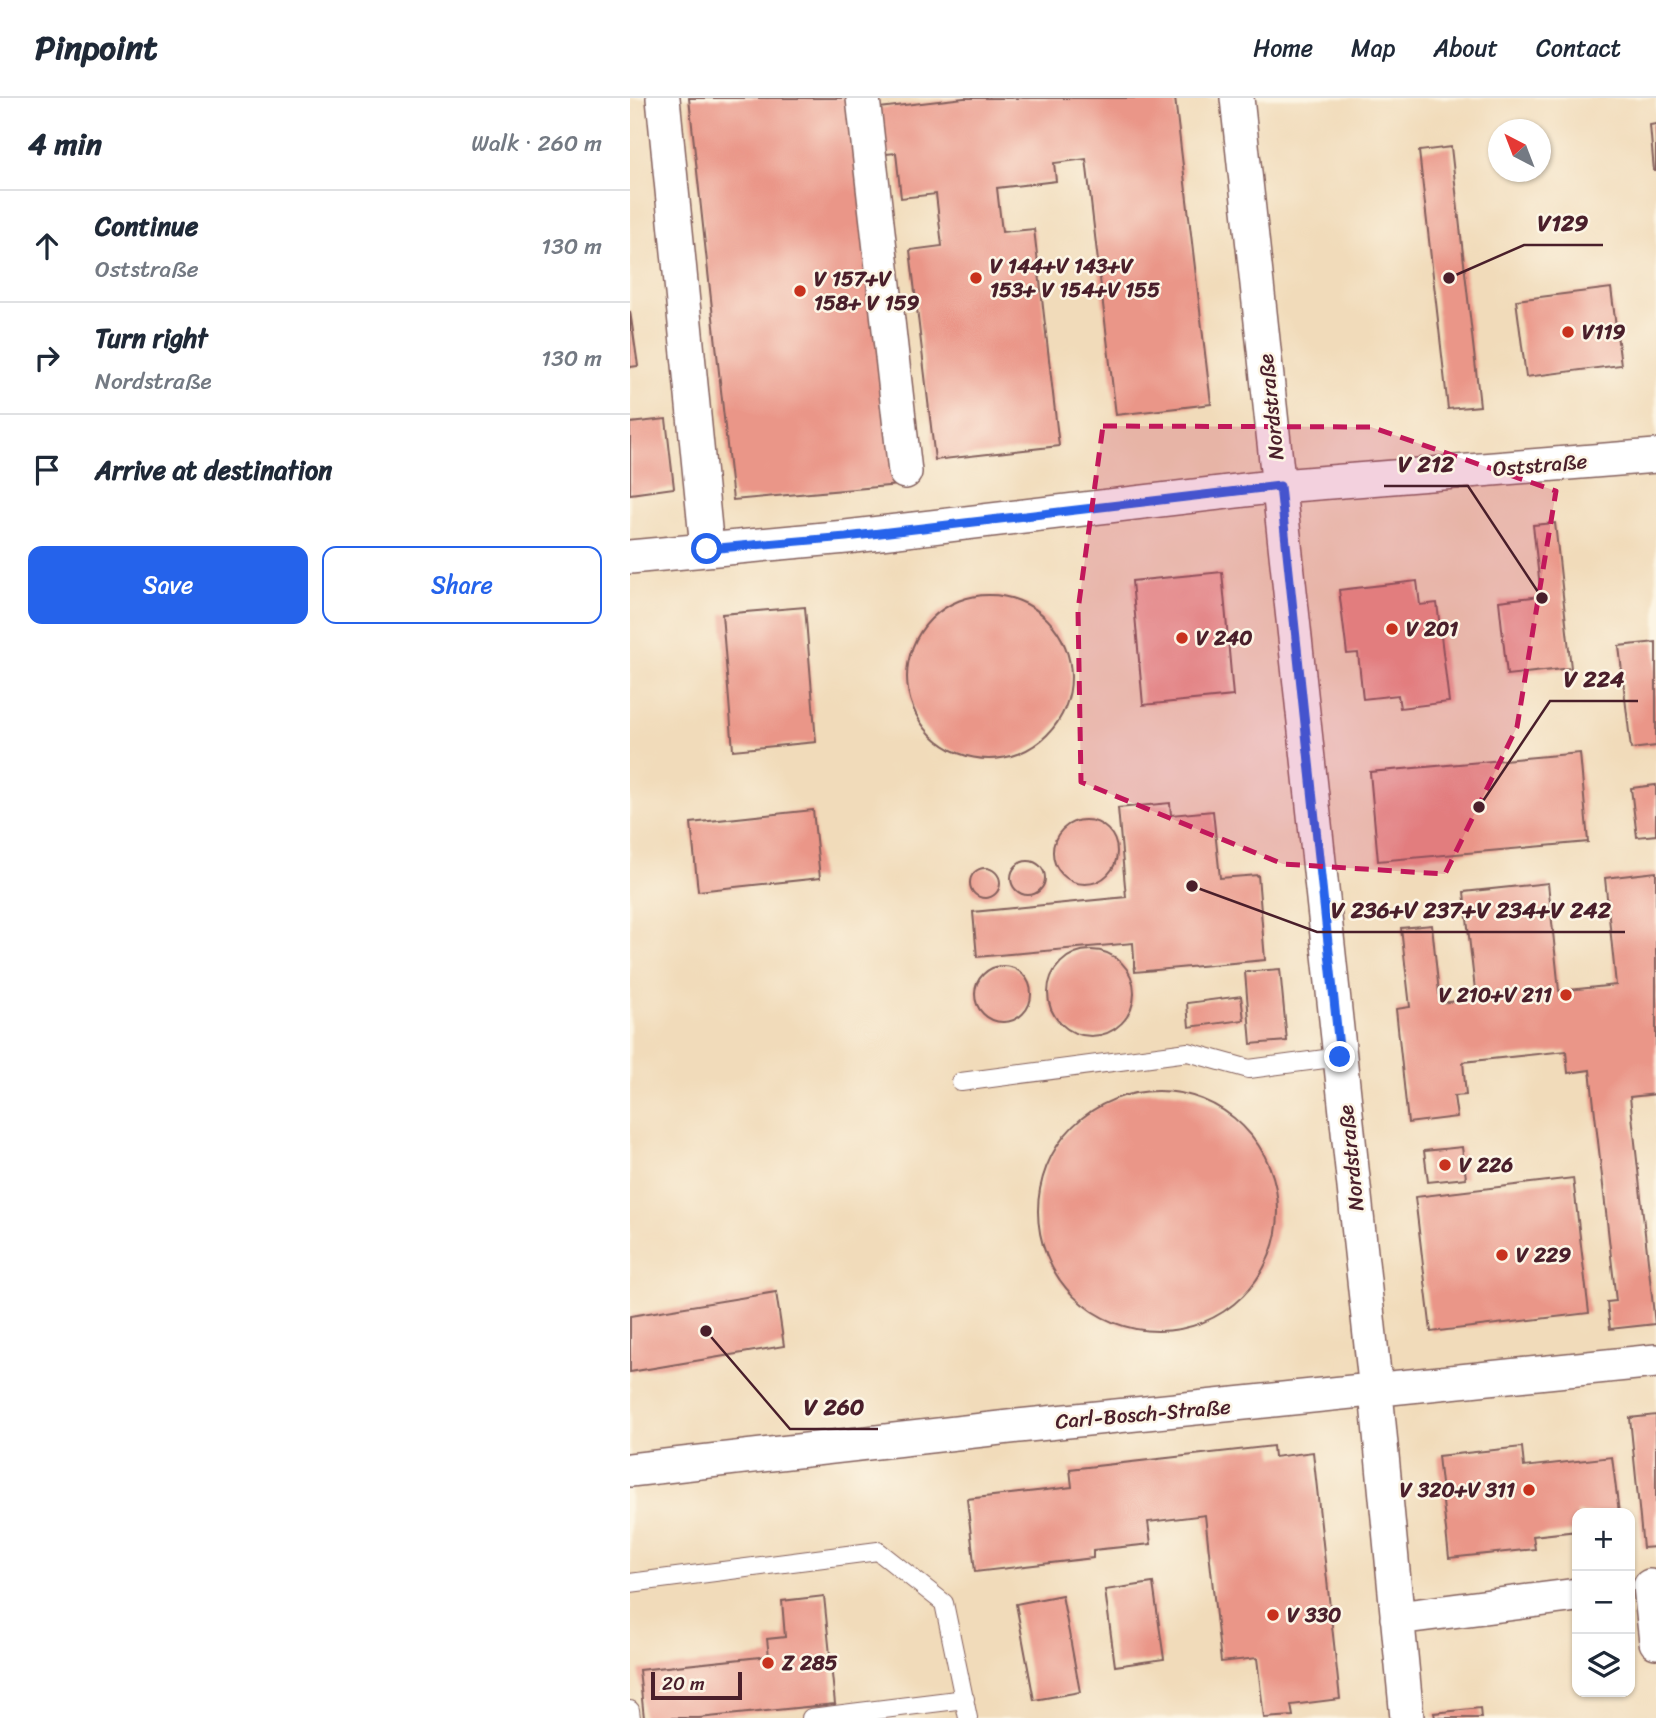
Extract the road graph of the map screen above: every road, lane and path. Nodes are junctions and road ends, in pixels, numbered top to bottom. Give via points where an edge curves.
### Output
1 (663, 98) edge
2 (863, 98) edge
3 (1237, 98) edge
4 (1656, 456) edge
5 (905, 472) dead end
6 (1280, 486) junction
7 (707, 549) junction
8 (630, 557) edge
9 (1340, 1057) junction
10 (961, 1082) dead end
11 (1656, 1361) edge
12 (1376, 1392) junction
13 (630, 1470) edge
14 (630, 1583) edge
15 (1645, 1586) edge
16 (1572, 1596) edge
17 (1397, 1618) junction
18 (1656, 1642) edge
19 (965, 1699) junction
20 (630, 1710) edge
21 (631, 1718) edge
22 (811, 1718) edge
23 (968, 1718) edge
24 (1406, 1718) edge

1 - 7 street
2 - 5 street
3 - 6 street, Nordstraße
4 - 6 street, Oststraße
6 - 7 street, Oststraße
6 - 9 street, Nordstraße
7 - 8 street, Oststraße
9 - 10 lane via 1249,1069 1188,1052
9 - 12 street, Nordstraße
11 - 12 street, Carl-Bosch-Straße
12 - 13 street, Carl-Bosch-Straße
12 - 17 street, Nordstraße
14 - 19 lane via 878,1551 944,1603
15 - 18 street
16 - 17 street
17 - 24 street, Nordstraße
19 - 22 lane
19 - 23 lane
20 - 21 lane

